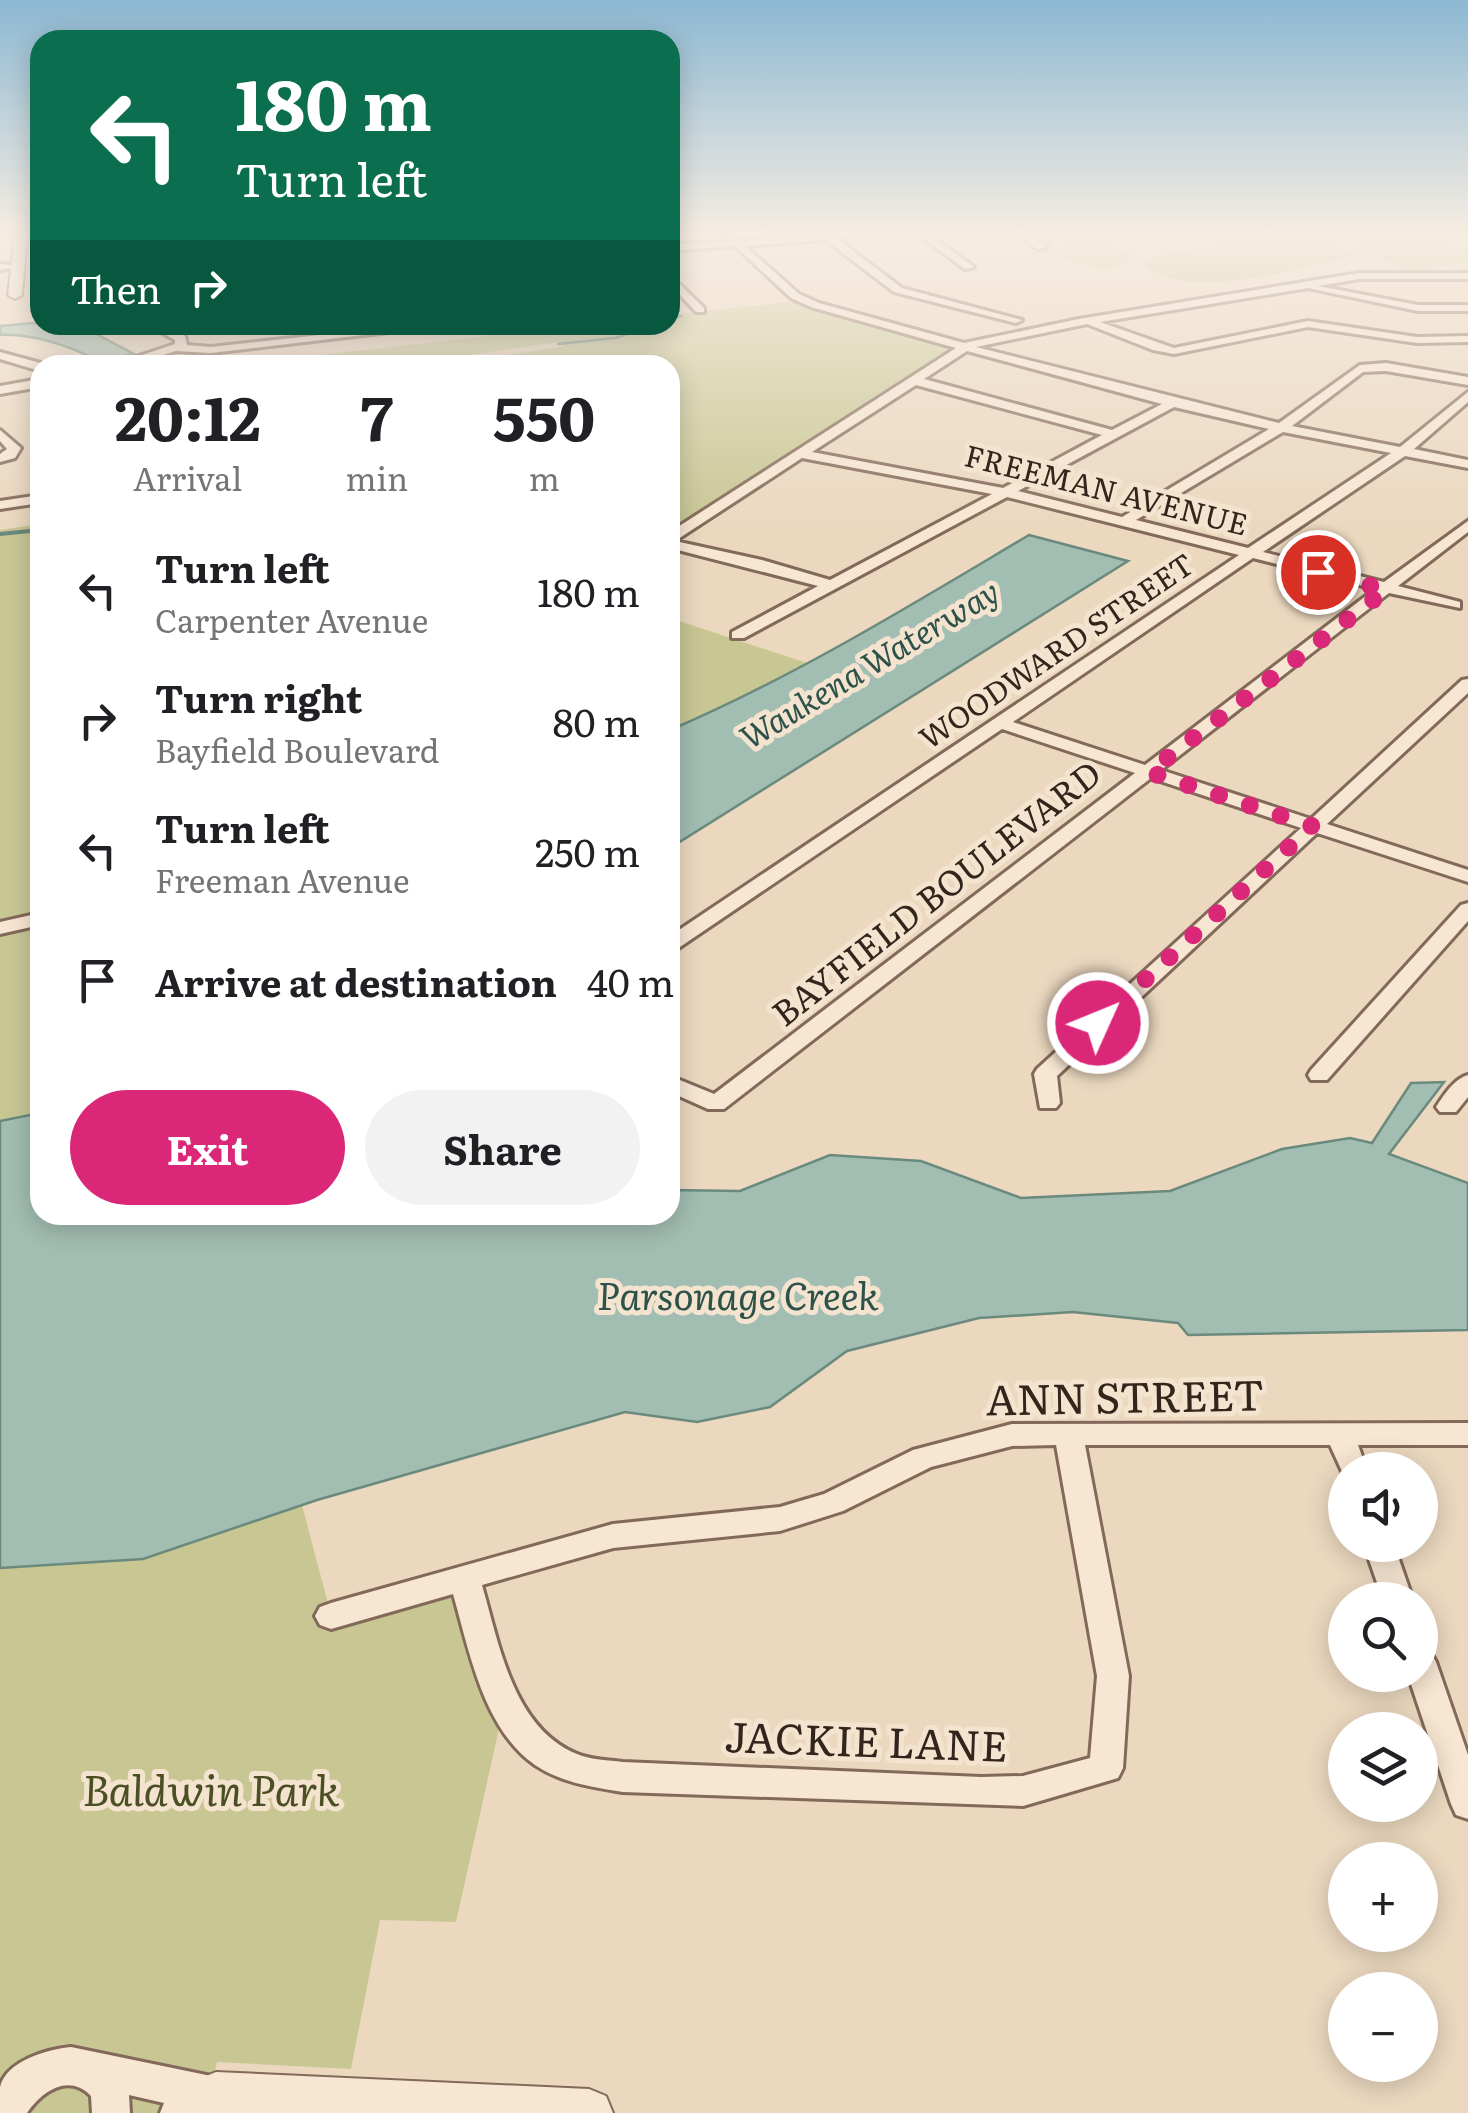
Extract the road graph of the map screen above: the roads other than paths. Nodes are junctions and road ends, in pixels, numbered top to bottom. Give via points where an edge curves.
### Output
1 (913, 334) edge
2 (1030, 334) edge
3 (1121, 334) edge
4 (1275, 334) edge
5 (1373, 334) edge
6 (173, 335) edge
7 (348, 335) edge
8 (1468, 339) edge
9 (177, 348) junction
10 (962, 348) junction
11 (153, 355) edge
12 (0, 356) edge
13 (30, 364) edge
14 (912, 380) junction
15 (1468, 381) edge
16 (30, 385) edge
17 (0, 390) edge
18 (1468, 396) edge
19 (1172, 403) junction
20 (1281, 428) junction
21 (0, 434) edge
22 (1112, 434) junction
23 (1402, 451) junction
24 (800, 454) junction
25 (0, 458) edge
26 (1468, 464) edge
27 (1004, 492) junction
28 (30, 500) edge
29 (0, 505) edge
30 (1123, 522) junction
31 (1468, 525) edge
32 (680, 534) edge
33 (680, 544) edge
34 (1250, 554) junction
35 (831, 585) junction
36 (1386, 590) junction
37 (1462, 603) edge
38 (1468, 618) edge
39 (738, 635) dead end
40 (1468, 684) edge
41 (1000, 723) junction
42 (1149, 772) junction
43 (1312, 826) junction
44 (1468, 876) edge
45 (1468, 910) edge
46 (30, 920) edge
47 (0, 928) edge
48 (680, 938) edge
49 (1319, 1074) dead end
50 (1468, 1082) edge
51 (680, 1088) edge
52 (1048, 1103) dead end
53 (1448, 1107) dead end
54 (1468, 1434) edge
55 (1069, 1436) junction
56 (1341, 1436) junction
57 (1347, 1452) edge
58 (464, 1578) junction
59 (331, 1616) dead end
60 (1430, 1692) edge
61 (1468, 1804) edge
62 (78, 2065) junction
63 (197, 2104) edge
64 (421, 2108) edge
65 (6, 2113) edge
66 (111, 2113) edge
67 (589, 2113) edge

1 - 10 street
2 - 10 street
3 - 4 street via 1174,350
5 - 8 street
6 - 9 street via 182,340
7 - 9 street
9 - 11 street
10 - 14 street
10 - 19 street
12 - 13 street
14 - 22 street
14 - 24 street
15 - 20 street via 1360,369
16 - 17 street
18 - 23 street, WOODWARD STREET
19 - 20 street
19 - 22 street
20 - 23 street
20 - 30 street
21 - 25 street via 14,448
22 - 27 street
23 - 26 street
23 - 34 street, WOODWARD STREET
24 - 27 street, FREEMAN AVENUE
24 - 32 street
27 - 30 street, FREEMAN AVENUE
27 - 35 street
28 - 29 street
30 - 34 street, FREEMAN AVENUE
31 - 36 street, BAYFIELD BOULEVARD
33 - 35 street
34 - 36 street, FREEMAN AVENUE
34 - 41 street, WOODWARD STREET
35 - 39 street
36 - 37 street, FREEMAN AVENUE
36 - 42 street, BAYFIELD BOULEVARD
37 - 38 street, FREEMAN AVENUE
40 - 43 street
41 - 42 street
41 - 48 street, WOODWARD STREET
42 - 43 street
42 - 51 street, BAYFIELD BOULEVARD via 716,1104
43 - 44 street
43 - 52 street via 1045,1074
45 - 49 street
46 - 47 street
50 - 53 street
54 - 56 street, ANN STREET
55 - 56 street, ANN STREET
55 - 58 street, ANN STREET via 978,1441 780,1519 613,1536
55 - 58 street, JACKIE LANE via 1113,1676 1106,1768 1023,1792 623,1777 569,1767 532,1744 505,1702
56 - 57 street
58 - 59 street, ANN STREET
60 - 61 street
62 - 63 street
62 - 65 street via 28,2082
62 - 66 street via 104,2080
63 - 64 street
64 - 67 street

